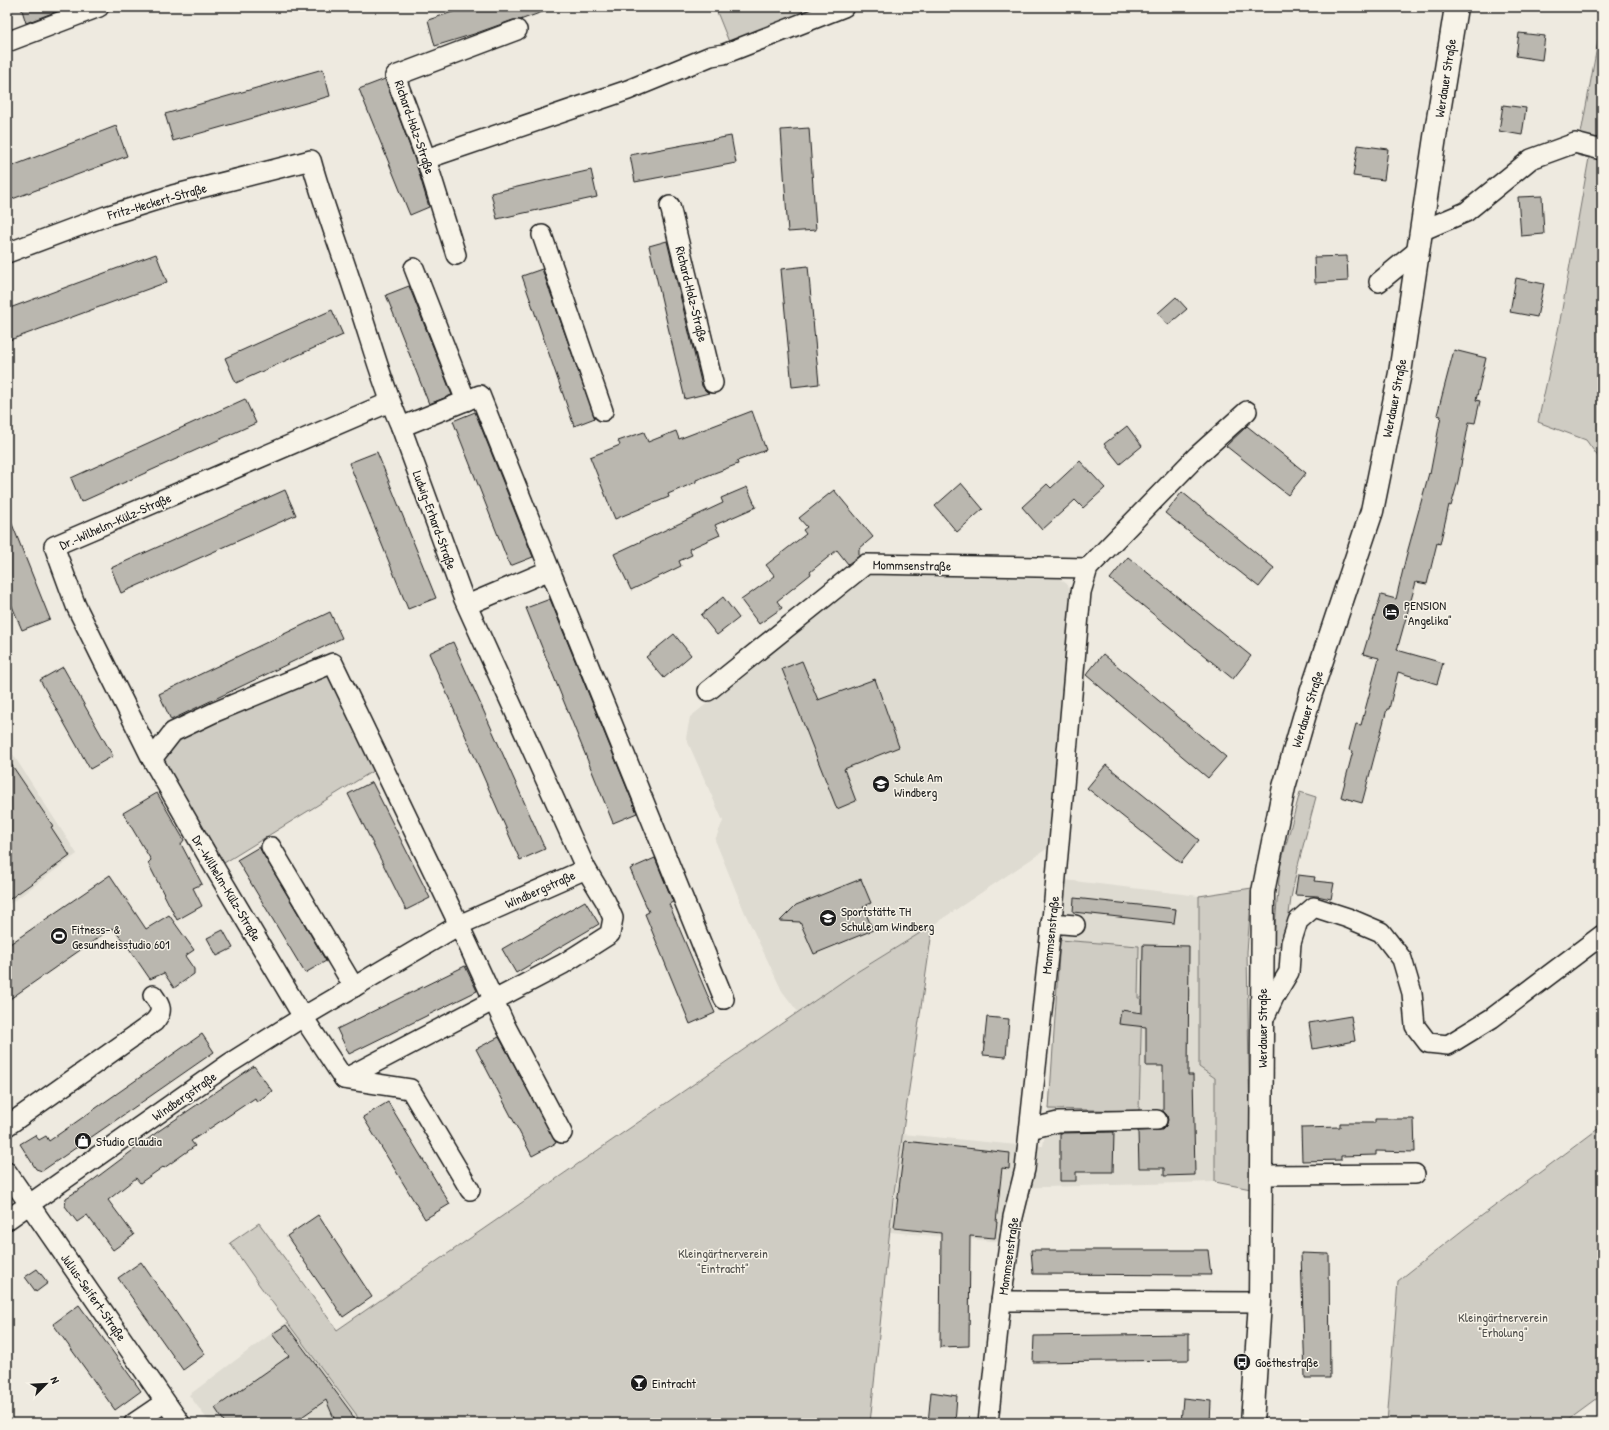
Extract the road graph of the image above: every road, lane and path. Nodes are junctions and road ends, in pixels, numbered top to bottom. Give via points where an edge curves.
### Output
1 (99, 7) edge
2 (844, 7) edge
3 (1456, 7) edge
4 (517, 30) dead end
5 (7, 42) edge
6 (1602, 150) edge
7 (426, 159) junction
8 (311, 160) joint
9 (670, 206) dead end
10 (542, 235) dead end
11 (1420, 240) junction
12 (7, 253) edge
13 (456, 254) dead end
14 (414, 268) dead end
15 (1379, 282) dead end
16 (713, 383) dead end
17 (466, 400) junction
18 (390, 402) junction
19 (603, 411) dead end
20 (1247, 411) dead end
21 (401, 427) junction
22 (1088, 568) junction
23 (550, 570) junction
24 (467, 605) junction
25 (708, 691) dead end
26 (152, 759) junction
27 (271, 847) dead end
28 (586, 869) junction
29 (1051, 923) junction
30 (459, 925) junction
31 (1075, 925) dead end
32 (1602, 935) edge
33 (354, 987) junction
34 (153, 994) dead end
35 (724, 999) dead end
36 (494, 1001) junction
37 (303, 1017) junction
38 (1262, 1024) junction
39 (344, 1079) junction
40 (1157, 1120) dead end
41 (7, 1126) edge
42 (1030, 1129) junction
43 (562, 1133) dead end
44 (7, 1172) edge
45 (1416, 1174) dead end
46 (1261, 1175) junction
47 (470, 1190) dead end
48 (29, 1205) junction
49 (7, 1220) edge
50 (1001, 1301) junction
51 (1260, 1302) junction
52 (165, 1402) junction
53 (134, 1423) edge
54 (180, 1423) edge
55 (988, 1423) edge
56 (1252, 1423) edge

1 - 5 street
2 - 7 street via 628,90
3 - 11 main road, Werdauer Straße
4 - 7 street, Richard-Holz-Straße via 395,76
6 - 11 street via 1575,143 1531,159 1466,212
7 - 13 street, Richard-Holz-Straße
8 - 12 street, Fritz-Heckert-Straße via 166,197 106,216
8 - 18 street, Ludwig-Erhard-Straße
9 - 16 street, Richard-Holz-Straße
10 - 19 street
11 - 15 street
11 - 38 main road, Werdauer Straße via 1400,373 1372,511 1311,693 1284,788 1264,885
14 - 17 street
17 - 21 street
17 - 23 street via 480,395
18 - 21 street, Ludwig-Erhard-Straße
18 - 26 street, Dr.-Wilhelm-Külz-Straße via 54,546 76,606
20 - 22 street, Mommsenstraße via 1192,462
21 - 24 street, Ludwig-Erhard-Straße
22 - 25 street, Mommsenstraße via 866,564
22 - 29 street, Mommsenstraße via 1081,592
23 - 24 street
23 - 35 street
24 - 28 street, Ludwig-Erhard-Straße
26 - 30 street via 173,732 333,662
26 - 37 street, Dr.-Wilhelm-Külz-Straße
27 - 33 street
28 - 30 street, Windbergstraße
28 - 36 street, Windbergstraße via 613,918 610,934 563,964
29 - 31 street
29 - 42 street, Mommsenstraße
30 - 33 street, Windbergstraße
30 - 36 street
32 - 38 street via 1492,1018 1448,1045 1428,1043 1415,1026 1412,993 1402,959 1381,932 1314,907 1298,922 1291,943 1290,972 1274,996
33 - 37 street, Windbergstraße
34 - 41 street via 161,1009 154,1022
36 - 39 street, Windbergstraße
36 - 43 street
37 - 39 street
37 - 48 street, Windbergstraße via 230,1064
38 - 46 main road, Werdauer Straße
39 - 47 street via 410,1089
40 - 42 street via 1058,1122
42 - 50 street, Mommsenstraße via 1025,1168 1013,1217
44 - 48 street, Julius-Seifert-Straße
45 - 46 street
46 - 51 main road, Werdauer Straße
48 - 49 street, Windbergstraße
48 - 52 street, Julius-Seifert-Straße
50 - 51 street, Mommsenstraße
50 - 55 street, Mommsenstraße
51 - 56 main road, Werdauer Straße
52 - 53 street
52 - 54 street, Julius-Seifert-Straße

